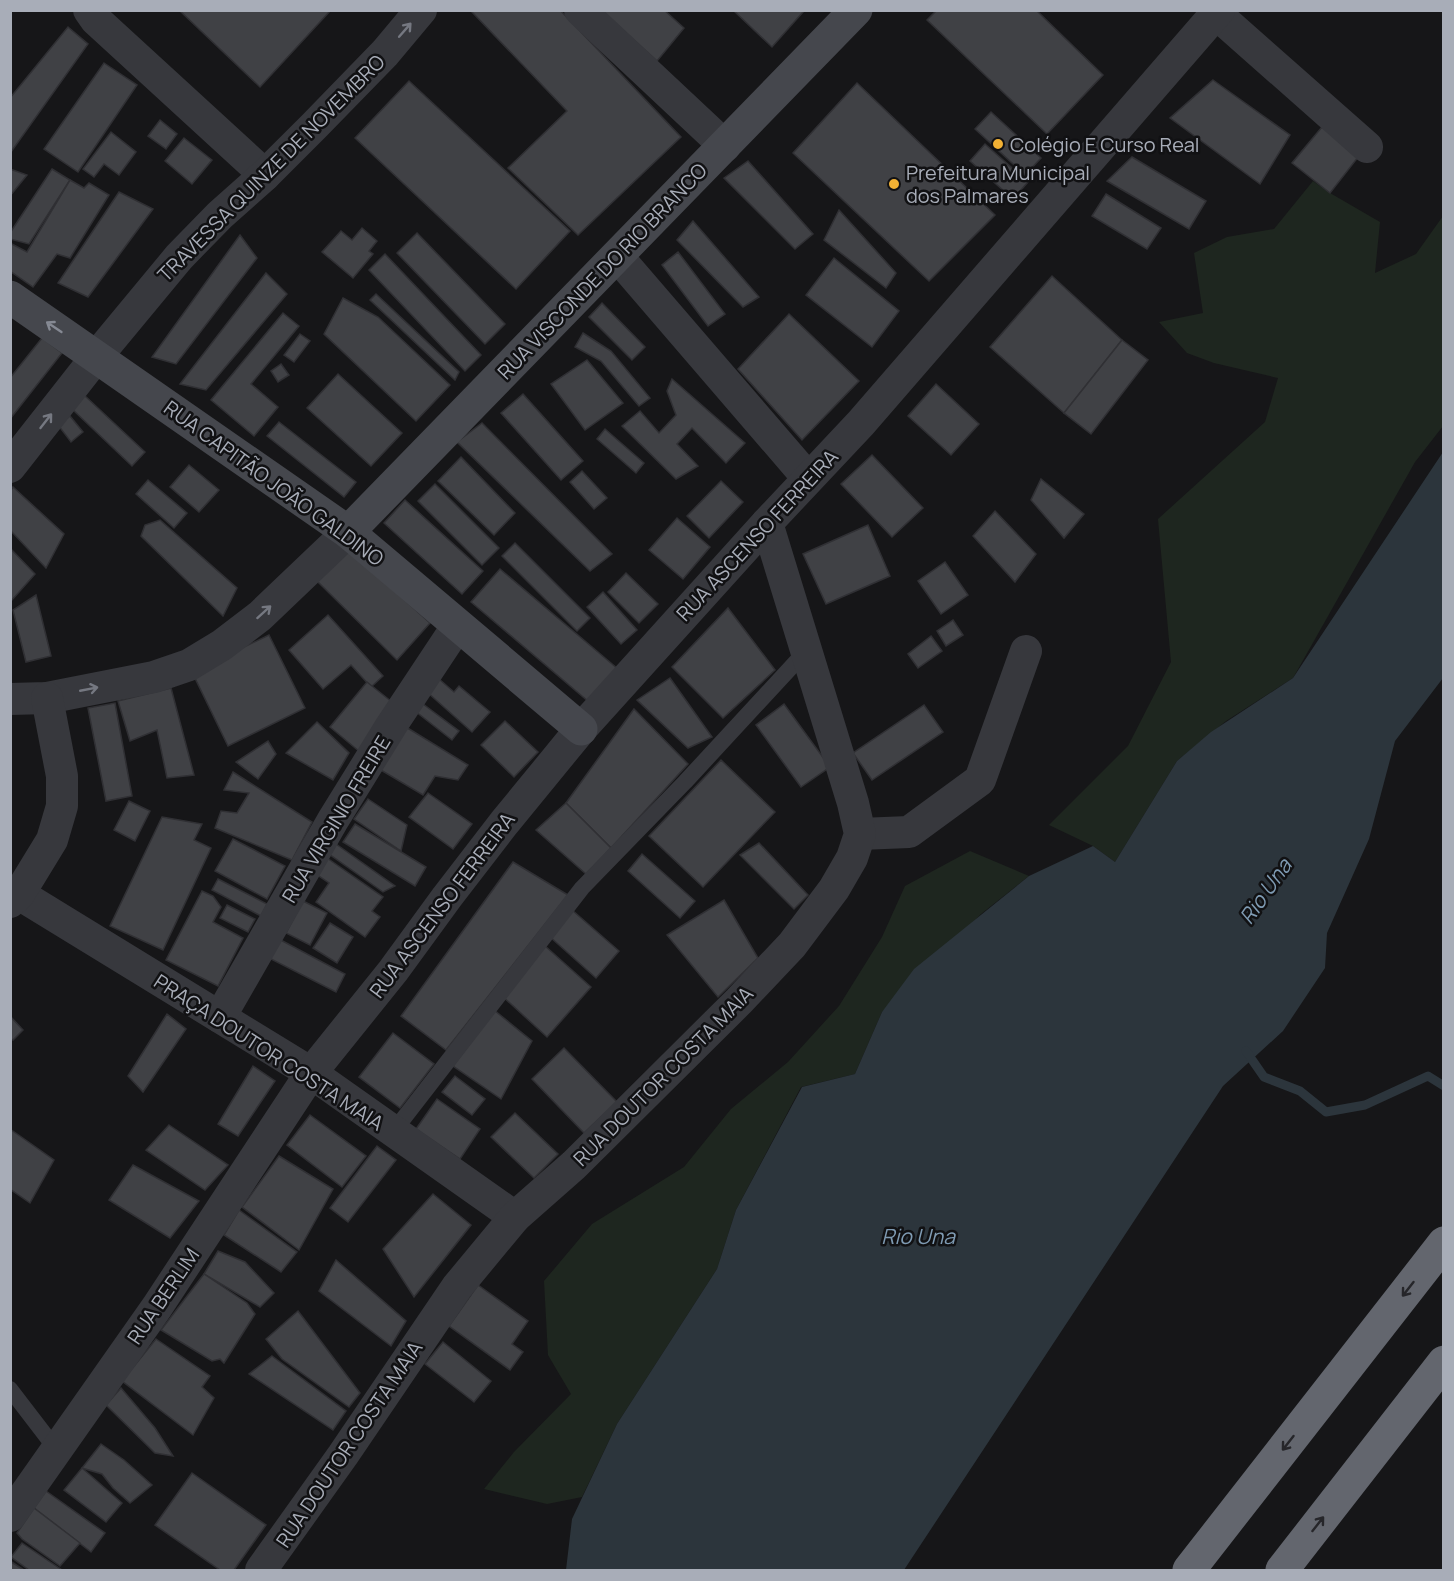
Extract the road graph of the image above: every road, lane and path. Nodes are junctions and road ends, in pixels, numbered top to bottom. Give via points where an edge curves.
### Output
1 (89, 10) edge
2 (422, 10) edge
3 (580, 10) edge
4 (856, 10) edge
5 (1216, 12) edge
6 (725, 146) junction
7 (1367, 147) dead end
8 (265, 175) junction
9 (617, 256) junction
10 (10, 297) edge
11 (97, 356) junction
12 (10, 467) edge
13 (808, 478) junction
14 (767, 523) junction
15 (348, 532) junction
16 (458, 625) junction
17 (807, 650) junction
18 (1026, 651) dead end
19 (47, 698) junction
20 (10, 699) edge
21 (581, 729) junction
22 (860, 834) junction
23 (15, 898) edge
24 (220, 1017) junction
25 (311, 1074) junction
26 (393, 1132) junction
27 (515, 1217) junction
28 (1443, 1243) edge
29 (1443, 1362) edge
30 (10, 1389) edge
31 (56, 1449) junction
32 (10, 1516) edge
33 (261, 1570) edge
34 (1189, 1570) edge
35 (1282, 1570) edge

1 - 8 street
8 -> 2 street, TRAVESSA QUINZE DE NOVEMBRO
3 - 6 street
4 - 6 street, RUA VISCONDE DO RIO BRANCO
5 - 7 street
5 - 13 street, RUA ASCENSO FERREIRA
6 - 9 street, RUA VISCONDE DO RIO BRANCO
8 - 11 street, TRAVESSA QUINZE DE NOVEMBRO via 179,257
9 - 13 street
9 - 15 street, RUA VISCONDE DO RIO BRANCO
11 -> 10 street, RUA CAPITÃO JOÃO GALDINO
12 -> 11 street, TRAVESSA QUINZE DE NOVEMBRO
11 - 15 street, RUA CAPITÃO JOÃO GALDINO
13 - 14 street, RUA ASCENSO FERREIRA
14 - 17 street
14 - 21 street, RUA ASCENSO FERREIRA
15 - 16 street, RUA CAPITÃO JOÃO GALDINO
19 -> 15 street via 154,677 189,665 260,616
16 - 21 street, RUA CAPITÃO JOÃO GALDINO
16 - 24 street, RUA VIRGINIO FREIRE via 333,820
17 - 22 street
17 - 26 lane via 582,888
18 - 22 street via 980,780 909,832
19 - 20 street
19 - 23 street via 62,776 62,806 52,840
21 - 25 street, RUA ASCENSO FERREIRA
22 - 27 street, RUA DOUTOR COSTA MAIA via 852,858 834,889 792,945 582,1157
23 - 24 street, PRAÇA DOUTOR COSTA MAIA
24 - 25 street, PRAÇA DOUTOR COSTA MAIA
25 - 26 street, PRAÇA DOUTOR COSTA MAIA
25 - 31 street, RUA BERLIM via 157,1307
26 - 27 street, PRAÇA DOUTOR COSTA MAIA
27 - 33 street, RUA DOUTOR COSTA MAIA via 457,1287
28 -> 34 highway
35 -> 29 highway
30 - 31 lane
31 - 32 street, RUA BERLIM

